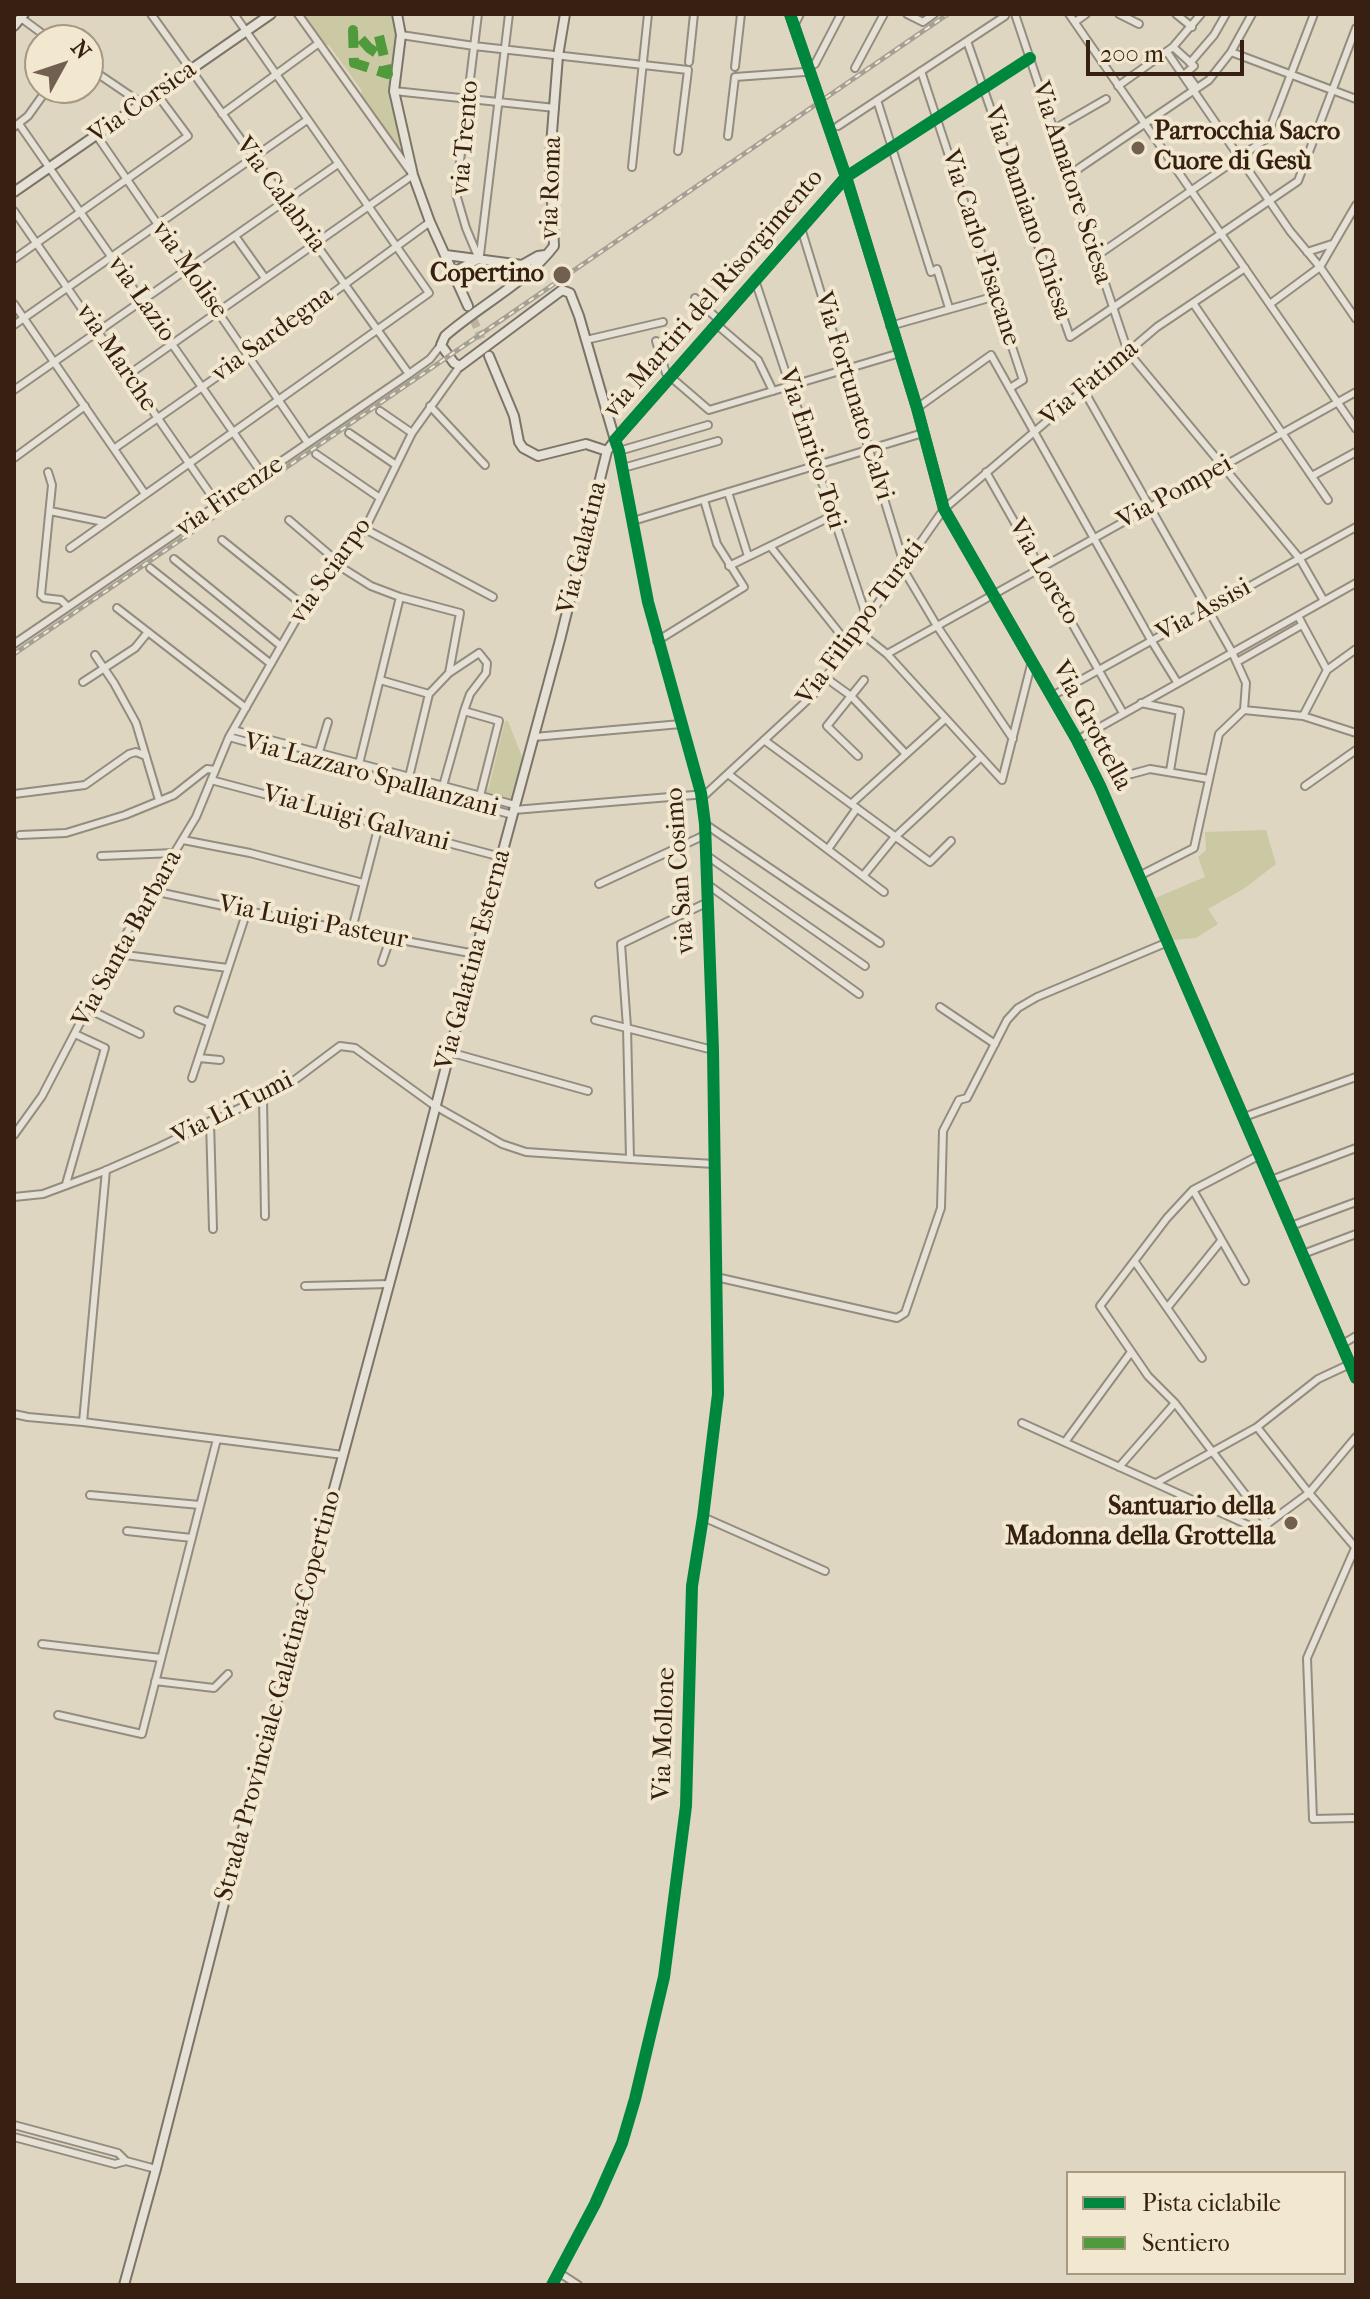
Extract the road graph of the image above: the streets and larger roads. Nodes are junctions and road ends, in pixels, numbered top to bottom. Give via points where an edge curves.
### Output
1 (151, 14) edge
2 (234, 14) edge
3 (271, 14) edge
4 (298, 14) edge
5 (397, 14) edge
6 (478, 14) edge
7 (509, 14) edge
8 (565, 14) edge
9 (648, 14) edge
10 (694, 14) edge
11 (741, 14) edge
12 (790, 14) edge
13 (800, 14) edge
14 (841, 14) edge
15 (884, 14) edge
16 (907, 14) edge
17 (934, 14) edge
18 (1015, 14) edge
19 (1069, 14) edge
20 (1086, 14) edge
21 (1119, 14) edge
22 (1176, 14) edge
23 (1201, 14) edge
24 (1226, 14) edge
25 (1252, 14) edge
26 (1314, 14) edge
27 (1005, 15) edge
28 (1075, 22) junction
29 (1139, 24) dead end
30 (794, 26) junction
31 (1192, 27) junction
32 (1356, 28) edge
33 (246, 31) junction
34 (401, 35) junction
35 (967, 41) junction
36 (319, 43) junction
37 (1353, 44) edge
38 (474, 46) junction
39 (1170, 49) junction
40 (505, 50) junction
41 (1231, 52) junction
42 (558, 56) junction
43 (1030, 58) junction
44 (1190, 63) junction
45 (815, 64) dead end
46 (642, 65) junction
47 (688, 66) junction
48 (735, 67) dead end
49 (855, 68) dead end
50 (190, 70) junction
51 (921, 71) junction
52 (804, 72) dead end
53 (1292, 74) junction
54 (276, 75) junction
55 (104, 78) edge
56 (1118, 86) junction
57 (984, 87) junction
58 (1195, 89) junction
59 (1332, 90) junction
60 (394, 91) junction
61 (156, 93) junction
62 (467, 97) junction
63 (1106, 99) dead end
64 (1356, 99) edge
65 (498, 100) junction
66 (877, 100) junction
67 (141, 103) junction
68 (37, 104) edge
69 (555, 108) junction
70 (222, 114) junction
71 (937, 118) junction
72 (307, 120) junction
73 (1145, 124) junction
74 (16, 125) edge
75 (838, 126) dead end
76 (1054, 129) junction
77 (97, 136) junction
78 (728, 136) dead end
79 (892, 147) junction
80 (678, 151) dead end
81 (253, 157) junction
82 (1239, 158) junction
83 (338, 164) junction
84 (632, 167) dead end
85 (49, 168) junction
86 (413, 175) junction
87 (1069, 175) junction
88 (846, 177) junction
89 (126, 179) junction
90 (1191, 191) junction
91 (14, 192) edge
92 (285, 201) junction
93 (1269, 201) junction
94 (1356, 205) edge
95 (369, 207) junction
96 (14, 211) edge
97 (81, 212) junction
98 (430, 222) junction
99 (157, 224) junction
100 (484, 226) junction
101 (466, 228) junction
102 (801, 228) junction
103 (1221, 234) junction
104 (235, 236) junction
105 (36, 243) junction
106 (315, 244) junction
107 (1332, 244) junction
108 (397, 247) junction
109 (1307, 252) junction
110 (446, 255) junction
111 (111, 256) junction
112 (1095, 257) junction
113 (14, 259) edge
114 (479, 259) junction
115 (468, 261) junction
116 (502, 264) junction
117 (1320, 267) junction
118 (187, 268) junction
119 (1245, 268) junction
120 (452, 270) junction
121 (512, 270) junction
122 (523, 270) junction
123 (265, 278) junction
124 (755, 280) junction
125 (513, 283) junction
126 (344, 284) junction
127 (458, 285) junction
128 (67, 287) junction
129 (996, 296) junction
130 (695, 298) dead end
131 (142, 300) junction
132 (1193, 303) junction
133 (14, 304) edge
134 (1270, 304) junction
135 (1356, 305) edge
136 (468, 306) tunnel mouth
137 (949, 308) junction
138 (1112, 308) junction
139 (1350, 310) junction
140 (217, 312) junction
141 (24, 318) junction
142 (1356, 319) edge
143 (663, 322) dead end
144 (718, 322) junction
145 (14, 325) edge
146 (890, 326) junction
147 (378, 330) junction
148 (98, 331) junction
149 (586, 340) junction
150 (656, 341) dead end
151 (172, 344) junction
152 (441, 345) junction
153 (1128, 352) junction
154 (900, 353) junction
155 (248, 355) junction
156 (489, 356) tunnel mouth
157 (53, 361) junction
158 (460, 366) junction
159 (845, 369) junction
160 (409, 374) junction
161 (128, 375) junction
162 (670, 376) junction
163 (791, 385) junction
164 (203, 387) junction
165 (1010, 388) junction
166 (1083, 389) junction
167 (14, 390) edge
168 (773, 391) junction
169 (1356, 392) edge
170 (279, 401) junction
171 (1337, 402) junction
172 (85, 406) junction
173 (430, 406) junction
174 (917, 408) junction
175 (380, 411) dead end
176 (158, 418) junction
177 (708, 425) dead end
178 (1356, 429) edge
179 (1034, 431) junction
180 (233, 432) junction
181 (349, 433) dead end
182 (412, 433) junction
183 (923, 433) junction
184 (1282, 434) junction
185 (615, 440) junction
186 (718, 441) dead end
187 (308, 443) junction
188 (115, 448) junction
189 (868, 448) junction
190 (607, 451) junction
191 (619, 451) junction
192 (1356, 452) edge
193 (316, 454) dead end
194 (14, 458) edge
195 (189, 463) junction
196 (816, 464) junction
197 (396, 465) junction
198 (485, 465) dead end
199 (1222, 467) junction
200 (623, 468) junction
201 (48, 472) dead end
202 (986, 472) junction
203 (263, 475) junction
204 (1312, 476) junction
205 (728, 492) junction
206 (145, 494) junction
207 (380, 498) junction
208 (704, 500) junction
209 (1328, 500) dead end
210 (218, 505) junction
211 (1149, 507) junction
212 (944, 509) junction
213 (50, 511) junction
214 (832, 516) junction
215 (289, 520) dead end
216 (633, 521) junction
217 (104, 522) junction
218 (1356, 527) edge
219 (365, 529) junction
220 (1094, 538) junction
221 (222, 540) dead end
222 (770, 546) junction
223 (70, 548) dead end
224 (748, 556) junction
225 (174, 559) dead end
226 (1300, 559) junction
227 (337, 563) junction
228 (729, 566) junction
229 (903, 566) junction
230 (150, 568) dead end
231 (1041, 569) junction
232 (1356, 583) edge
233 (995, 596) junction
234 (400, 597) junction
235 (493, 597) dead end
236 (1324, 601) junction
237 (304, 606) junction
238 (68, 607) junction
239 (117, 608) dead end
240 (1208, 608) junction
241 (1298, 616) junction
242 (867, 618) junction
243 (1302, 625) junction
244 (937, 626) junction
245 (858, 631) junction
246 (148, 632) junction
247 (1151, 640) junction
248 (657, 641) junction
249 (14, 644) edge
250 (849, 645) junction
251 (281, 646) junction
252 (1356, 649) edge
253 (1232, 652) junction
254 (887, 654) junction
255 (95, 655) dead end
256 (1032, 661) junction
257 (1237, 662) junction
258 (271, 664) junction
259 (104, 668) junction
260 (1098, 670) junction
261 (1327, 670) junction
262 (449, 673) junction
263 (826, 678) junction
264 (380, 680) junction
265 (864, 680) dead end
266 (83, 682) dead end
267 (1177, 682) junction
268 (1166, 689) junction
269 (429, 694) junction
270 (851, 696) junction
271 (1052, 696) junction
272 (1141, 703) junction
273 (246, 708) junction
274 (1167, 709) junction
275 (1244, 710) junction
276 (464, 711) junction
277 (1123, 713) junction
278 (1303, 716) junction
279 (945, 719) junction
280 (328, 722) dead end
281 (681, 724) junction
282 (233, 730) junction
283 (1356, 733) edge
284 (229, 737) junction
285 (534, 737) junction
286 (1013, 739) junction
287 (764, 740) junction
288 (1077, 740) junction
289 (1356, 750) edge
290 (319, 752) junction
291 (905, 753) junction
292 (146, 756) junction
293 (858, 756) dead end
294 (981, 757) junction
295 (359, 764) junction
296 (215, 770) junction
297 (1170, 771) junction
298 (728, 774) junction
299 (1128, 775) dead end
300 (409, 777) junction
301 (1209, 779) junction
302 (211, 780) junction
303 (443, 786) junction
304 (1305, 786) dead end
305 (701, 793) junction
306 (14, 794) edge
307 (480, 796) junction
308 (159, 800) junction
309 (854, 806) junction
310 (514, 810) junction
311 (705, 824) junction
312 (379, 825) junction
313 (20, 835) dead end
314 (705, 835) junction
315 (894, 838) junction
316 (183, 840) junction
317 (951, 841) dead end
318 (828, 849) junction
319 (175, 853) junction
320 (706, 855) junction
321 (101, 856) dead end
322 (501, 857) junction
323 (863, 876) junction
324 (1139, 876) junction
325 (363, 883) junction
326 (599, 884) dead end
327 (707, 884) junction
328 (153, 891) junction
329 (884, 892) dead end
330 (708, 902) junction
331 (247, 911) junction
332 (352, 929) junction
333 (390, 939) junction
334 (1168, 942) junction
335 (880, 943) dead end
336 (117, 954) junction
337 (475, 954) junction
338 (382, 962) dead end
339 (865, 966) dead end
340 (228, 968) junction
341 (859, 994) dead end
342 (940, 1007) dead end
343 (88, 1009) junction
344 (178, 1010) dead end
345 (595, 1020) dead end
346 (210, 1023) junction
347 (627, 1027) junction
348 (75, 1034) junction
349 (140, 1034) dead end
350 (995, 1044) junction
351 (713, 1050) junction
352 (449, 1052) junction
353 (199, 1058) junction
354 (220, 1060) dead end
355 (1356, 1077) edge
356 (192, 1078) dead end
357 (588, 1091) dead end
358 (263, 1098) junction
359 (435, 1106) junction
360 (1244, 1117) junction
361 (210, 1121) junction
362 (14, 1135) edge
363 (1356, 1148) edge
364 (1260, 1155) junction
365 (630, 1159) junction
366 (714, 1164) junction
367 (106, 1170) junction
368 (1271, 1180) junction
369 (66, 1184) junction
370 (1193, 1190) junction
371 (14, 1197) edge
372 (1356, 1202) edge
373 (265, 1216) dead end
374 (1291, 1226) junction
375 (213, 1229) dead end
376 (1356, 1234) edge
377 (1221, 1241) junction
378 (1303, 1254) junction
379 (1135, 1262) junction
380 (716, 1277) junction
381 (1245, 1281) dead end
382 (390, 1284) junction
383 (305, 1286) dead end
384 (1167, 1308) junction
385 (1356, 1336) edge
386 (1341, 1345) junction
387 (1131, 1352) junction
388 (1202, 1358) dead end
389 (1350, 1364) junction
390 (1356, 1378) edge
391 (1175, 1403) junction
392 (14, 1414) edge
393 (83, 1422) junction
394 (1022, 1423) dead end
395 (1257, 1427) junction
396 (1356, 1437) edge
397 (217, 1439) junction
398 (1065, 1442) junction
399 (1213, 1451) junction
400 (343, 1455) junction
401 (1119, 1467) junction
402 (1156, 1483) junction
403 (1309, 1493) junction
404 (90, 1495) dead end
405 (200, 1505) junction
406 (703, 1517) junction
407 (1268, 1524) junction
408 (127, 1531) dead end
409 (192, 1538) junction
410 (1356, 1546) edge
411 (825, 1571) dead end
412 (42, 1644) dead end
413 (161, 1658) junction
414 (228, 1674) dead end
415 (155, 1681) junction
416 (58, 1715) dead end
417 (1356, 1818) edge
418 (14, 2125) edge
419 (14, 2137) edge
420 (126, 2161) junction
421 (156, 2169) junction
422 (558, 2272) junction
423 (124, 2285) edge
424 (552, 2285) edge
425 (578, 2285) edge

1 - 50 street, Via Calabria
2 - 33 street
3 - 33 street, Via Corsica
4 - 36 street
5 - 34 street
6 - 38 street, via Trento
7 - 40 street
8 - 42 street, via Roma
9 - 46 street
10 - 47 street
11 - 48 street
12 - 30 street, Via Grottella
13 - 30 street
14 - 45 street
15 - 49 street
16 - 17 street via 923,22
18 - 43 street, Via Amatore Sciesa
19 - 28 street
20 - 28 street
21 - 29 street
22 - 31 street
23 - 31 street
24 - 44 street
25 - 41 street
26 - 53 street
27 - 35 street
28 - 56 street
30 - 88 street, Via Grottella
31 - 39 street
32 - 37 street
33 - 50 street, Via Corsica
33 - 54 street
34 - 38 street
34 - 60 street
35 - 51 street
35 - 57 street, Via Damiano Chiesa
36 - 54 street
36 - 86 street
37 - 59 street
38 - 40 street
38 - 62 street, via Trento
39 - 44 street
39 - 56 street
39 - 58 street
40 - 42 street
40 - 65 street
41 - 53 street
41 - 58 street
42 - 46 street
42 - 69 street, via Roma
43 - 57 street
43 - 76 street, Via Amatore Sciesa
44 - 58 street via 1194,66 1186,73
46 - 47 street
46 - 84 street
47 - 80 street
50 - 61 street, Via Corsica
50 - 70 street, Via Calabria
51 - 66 street
51 - 71 street, Via Carlo Pisacane
52 - 78 street via 735,77
53 - 59 street
53 - 82 street via 1266,139
54 - 70 street
54 - 72 street
55 - 67 street
56 - 73 street
57 - 71 street
57 - 138 street, Via Damiano Chiesa via 1070,337
58 - 73 street
58 - 82 street
59 - 64 street
59 - 93 street via 1298,181
60 - 62 street
60 - 86 street
61 - 67 street, Via Corsica
61 - 89 street via 188,136
62 - 65 street
62 - 101 street, via Trento via 456,194
63 - 76 street
65 - 69 street
65 - 100 street
66 - 75 street
66 - 79 street
67 - 77 street, Via Corsica
68 - 74 street
69 - 122 street, via Roma via 550,158 554,246
70 - 81 street, Via Calabria
71 - 79 street
71 - 129 street, Via Carlo Pisacane
72 - 81 street
72 - 83 street
73 - 87 street
73 - 90 street
74 - 85 street, via Lazio
76 - 87 street, Via Amatore Sciesa
77 - 85 street, Via Corsica
77 - 89 street, via Molise
79 - 88 street
79 - 137 street via 931,272 937,269
81 - 92 street, Via Calabria
81 - 99 street
82 - 90 street
82 - 93 street
83 - 92 street
83 - 95 street
85 - 91 street, Via Corsica
85 - 97 street, via Lazio
86 - 95 street
86 - 98 street
87 - 112 street, Via Amatore Sciesa
88 - 102 street, via Martiri del Risorgimento
88 - 146 street, Via Grottella
89 - 97 street
89 - 99 street, via Molise
90 - 103 street
90 - 112 street
92 - 104 street
92 - 106 street, Via Calabria
93 - 103 street
93 - 109 street
94 - 107 street
95 - 106 street
95 - 108 street
96 - 105 street, via Marche
97 - 105 street
97 - 111 street, via Lazio
98 - 108 street, via Sardegna
98 - 110 street
99 - 111 street
99 - 118 street, via Molise
100 - 101 street
100 - 114 street
101 - 114 street, via Trento
102 - 124 street, via Martiri del Risorgimento
102 - 159 street, Via Fortunato Calvi
103 - 119 street
103 - 138 street
104 - 118 street
104 - 123 street
105 - 113 street
105 - 128 street, via Marche
106 - 123 street
106 - 126 street, Via Calabria
107 - 109 street
107 - 117 street
108 - 126 street, via Sardegna
108 - 147 street via 429,293
109 - 117 street
110 - 115 street
110 - 120 street
111 - 128 street
111 - 131 street, via Lazio
112 - 138 street, Via Amatore Sciesa
114 - 115 street
114 - 116 street
115 - 120 street
115 - 127 street
116 - 121 street
116 - 122 street
117 - 134 street
117 - 139 street
118 - 131 street
118 - 140 street, via Molise
119 - 132 street, Via Fatima
119 - 134 street
120 - 127 street
121 - 122 street
121 - 125 street
122 - 125 street, via Roma
123 - 140 street
124 - 144 street, via Martiri del Risorgimento
124 - 163 street, Via Enrico Toti
125 - 152 street, via Roma via 461,321
126 - 147 street, Via Calabria
126 - 155 street, via Sardegna
127 - 136 street
128 - 141 street
128 - 148 street, via Marche
129 - 137 street
129 - 165 street, Via Carlo Pisacane via 1023,380
130 - 144 street
131 - 148 street
131 - 151 street, via Lazio
132 - 153 street, Via Fatima
132 - 184 street
133 - 141 street
134 - 171 street
135 - 139 street
137 - 146 street
138 - 153 street, Via Amatore Sciesa
139 - 142 street
140 - 151 street
140 - 155 street, via Molise
141 - 145 street
141 - 157 street
143 - 149 street
144 - 162 street, via Martiri del Risorgimento
144 - 168 street via 758,360
146 - 154 street, Via Grottella
147 - 160 street, Via Calabria
147 - 170 street
148 - 157 street
148 - 161 street, via Marche
149 - 158 street via 570,293 562,290
149 - 185 street
150 - 162 street
151 - 161 street
151 - 164 street, via Lazio
152 - 158 street
152 - 160 street, via Firenze
153 - 166 street, Via Fatima
153 - 199 street, Via Amatore Sciesa
154 - 159 street
154 - 174 street, Via Grottella
155 - 164 street, via Sardegna
155 - 170 street, via Molise
156 - 190 street via 523,448 538,456 586,444
157 - 167 street
157 - 172 street
158 - 173 street, via Sciarpo
159 - 163 street
159 - 189 street, Via Fortunato Calvi
160 - 187 street, via Firenze
161 - 176 street, via Marche
162 - 168 street via 709,410
162 - 185 street, via Martiri del Risorgimento
163 - 168 street
163 - 196 street, Via Enrico Toti
164 - 176 street, via Sardegna
164 - 180 street, via Lazio
165 - 174 street via 991,355
165 - 179 street
166 - 179 street, Via Fatima
166 - 211 street
169 - 171 street, Via Pompei
170 - 180 street
170 - 187 street, via Molise
171 - 178 street
171 - 184 street, Via Pompei
172 - 188 street
172 - 194 street
173 - 182 street, via Sciarpo
173 - 198 street
174 - 183 street, Via Grottella
175 - 182 street
176 - 188 street, via Sardegna
176 - 195 street, via Marche
177 - 191 street
179 - 202 street, Via Fatima
179 - 220 street
180 - 195 street
180 - 203 street, via Lazio
181 - 197 street
182 - 197 street, via Sciarpo
183 - 189 street
183 - 212 street, Via Grottella
184 - 199 street, Via Pompei
184 - 204 street
185 - 190 street, Via Galatina
185 - 191 street, via San Cosimo
186 - 200 street
187 - 203 street, via Firenze
188 - 206 street
189 - 196 street
189 - 229 street, Via Fortunato Calvi
190 - 285 street, Via Galatina
191 - 200 street, via San Cosimo
192 - 204 street
193 - 207 street
195 - 206 street
195 - 210 street, via Marche
196 - 205 street
196 - 214 street, Via Enrico Toti
197 - 207 street, via Sciarpo
199 - 211 street, Via Pompei
199 - 226 street, Via Amatore Sciesa
200 - 216 street, via San Cosimo
201 - 213 street
202 - 212 street, Via Fatima
202 - 231 street, Via Loreto
203 - 210 street, via Firenze
204 - 209 street
205 - 208 street
205 - 224 street
206 - 217 street
207 - 219 street, via Sciarpo
208 - 216 street
208 - 228 street
210 - 238 street, via Firenze
211 - 220 street, Via Pompei
211 - 240 street
212 - 229 street, Via Filippo Turati
212 - 233 street, Via Grottella
213 - 217 street
213 - 238 street via 41,593
214 - 222 street
214 - 242 street, Via Enrico Toti
215 - 227 street
216 - 248 street, via San Cosimo
217 - 223 street
218 - 226 street, Via Assisi
219 - 227 street, via Sciarpo
219 - 235 street
220 - 231 street, Via Pompei
220 - 247 street
221 - 237 street
222 - 224 street
222 - 250 street
224 - 228 street
225 - 251 street
226 - 236 street, Via Amatore Sciesa
226 - 240 street, Via Assisi
227 - 234 street via 371,586
227 - 237 street, via Sciarpo
228 - 248 street via 744,587
229 - 242 street, Via Filippo Turati
229 - 244 street, Via Fortunato Calvi
230 - 258 street
231 - 233 street, Via Pompei
231 - 260 street, Via Loreto
232 - 236 street
233 - 244 street, Via Pompei
233 - 256 street, Via Grottella
234 - 262 street via 460,613
234 - 264 street
236 - 241 street
237 - 251 street, via Sciarpo
238 - 249 street, via Firenze
239 - 246 street
240 - 247 street, Via Assisi
240 - 253 street
241 - 243 street
241 - 253 street
242 - 245 street, Via Filippo Turati
243 - 257 street
243 - 261 street
244 - 254 street, Via Pompei
244 - 286 street, Via Fortunato Calvi
245 - 250 street, Via Filippo Turati
245 - 254 street
246 - 259 street via 135,648
246 - 273 street
247 - 260 street, Via Assisi
247 - 267 street
248 - 281 street, via San Cosimo
250 - 263 street, Via Filippo Turati
251 - 258 street, via Sciarpo
252 - 261 street
253 - 257 street
253 - 267 street
254 - 279 street
255 - 259 street
256 - 271 street, Via Grottella
256 - 286 street
257 - 275 street via 1246,683
258 - 273 street, via Sciarpo
259 - 266 street
259 - 292 street via 136,723
260 - 271 street, Via Assisi
260 - 277 street, Via Loreto
261 - 278 street
262 - 269 street
262 - 276 street via 479,653 487,663
263 - 270 street
263 - 287 street, Via Filippo Turati
264 - 269 street
264 - 295 street
265 - 270 street
267 - 268 street
268 - 272 street
268 - 274 street
269 - 300 street
270 - 291 street
270 - 293 street via 827,726
271 - 288 street, Via Grottella
272 - 274 street
272 - 277 street
273 - 282 street, via Sciarpo
274 - 297 street via 1180,711
275 - 278 street
275 - 301 street via 1219,734
276 - 303 street
276 - 307 street via 499,721
277 - 288 street
278 - 283 street
279 - 291 street
279 - 294 street
280 - 290 street
281 - 285 street
281 - 305 street, via San Cosimo
282 - 284 street, via Sciarpo
282 - 290 street, Via Lazzaro Spallanzani
284 - 296 street, Via Santa Barbara
284 - 310 street, Via Lazzaro Spallanzani
285 - 310 street, Via Galatina
286 - 294 street via 1002,780
287 - 298 street, Via Filippo Turati
287 - 309 street
288 - 324 street, Via Grottella
289 - 304 street
290 - 295 street, Via Lazzaro Spallanzani
291 - 309 street
292 - 306 street via 129,754 85,785
292 - 308 street
294 - 315 street
295 - 300 street, Via Lazzaro Spallanzani
296 - 302 street, Via Santa Barbara
296 - 308 street via 207,769
297 - 299 street
297 - 301 street
298 - 305 street, Via Filippo Turati
298 - 318 street
300 - 303 street, Via Lazzaro Spallanzani
301 - 324 street via 1194,848
302 - 312 street, Via Luigi Galvani
302 - 316 street, Via Santa Barbara
303 - 307 street, Via Lazzaro Spallanzani
305 - 310 street
305 - 311 street, via San Cosimo
307 - 310 street, Via Lazzaro Spallanzani
308 - 313 street via 66,833
309 - 315 street
309 - 318 street
310 - 322 street, Via Galatina Esterna
311 - 314 street, via San Cosimo
311 - 335 street
312 - 322 street, Via Luigi Galvani
312 - 325 street
314 - 320 street, via San Cosimo
314 - 326 street
315 - 317 street via 930,862
315 - 323 street
316 - 319 street, Via Santa Barbara
316 - 325 street
318 - 323 street
319 - 321 street
319 - 328 street, Via Santa Barbara
320 - 327 street, via San Cosimo
320 - 339 street
322 - 337 street, Via Galatina Esterna
323 - 329 street
324 - 334 street, Via Grottella
325 - 332 street
327 - 330 street, via San Cosimo
327 - 341 street
328 - 331 street, Via Luigi Pasteur
328 - 336 street, Via Santa Barbara
330 - 347 street via 621,944
330 - 351 street, via San Cosimo
331 - 332 street, Via Luigi Pasteur
331 - 340 street
332 - 333 street, Via Luigi Pasteur
333 - 337 street, Via Luigi Pasteur
333 - 338 street
334 - 350 street via 1018,1008
334 - 360 street, Via Grottella
336 - 340 street
336 - 343 street, Via Santa Barbara
337 - 352 street, Via Galatina Esterna
340 - 346 street
342 - 350 street
343 - 348 street, Via Santa Barbara
343 - 349 street
344 - 346 street
345 - 347 street
346 - 353 street
347 - 351 street
347 - 365 street
348 - 362 street, Via Santa Barbara
348 - 369 street via 105,1048
350 - 380 street via 943,1131 941,1208 905,1313 897,1318
351 - 366 street, via San Cosimo
352 - 357 street
352 - 359 street, Via Galatina Esterna
353 - 354 street
353 - 356 street
355 - 360 street
358 - 359 street, Via Li Tumi via 340,1046 348,1046
358 - 361 street, Via Li Tumi
358 - 373 street
359 - 365 street via 526,1152
359 - 382 street, Strada Provinciale Galatina-Copertino
360 - 364 street, Via Grottella
361 - 367 street, Via Li Tumi
361 - 375 street
363 - 368 street
364 - 368 street, Via Grottella
364 - 370 street
365 - 366 street
366 - 380 street, Via Mollone
367 - 369 street, Via Li Tumi
367 - 393 street
368 - 374 street, Via Grottella
369 - 371 street, Via Li Tumi via 43,1194
370 - 377 street
370 - 379 street
372 - 374 street
374 - 378 street, Via Grottella
376 - 378 street
377 - 381 street
377 - 384 street
378 - 386 street, Via Grottella
379 - 384 street
379 - 387 street via 1100,1306
380 - 406 street, Via Mollone via 718,1394
382 - 383 street
382 - 400 street, Strada Provinciale Galatina-Copertino
384 - 388 street
385 - 386 street
386 - 389 street, Via Grottella
387 - 391 street
387 - 398 street
389 - 390 street, Via Grottella
389 - 395 street via 1318,1379
391 - 399 street
391 - 401 street
392 - 393 street
393 - 397 street
394 - 398 street
395 - 399 street
395 - 403 street
396 - 403 street
397 - 400 street
397 - 405 street
398 - 401 street
399 - 402 street
399 - 407 street
400 - 421 street, Strada Provinciale Galatina-Copertino
401 - 402 street
402 - 407 street via 1259,1530
403 - 407 street
403 - 410 street
404 - 405 street
405 - 409 street
406 - 411 street
406 - 422 street, Via Mollone via 692,1586 686,1806 664,1977 622,2143
408 - 409 street
409 - 413 street
410 - 417 street via 1307,1658 1313,1819
412 - 413 street
413 - 415 street
414 - 415 street via 214,1688
415 - 416 street via 142,1734
418 - 420 street via 118,2153
419 - 420 street via 115,2164
420 - 421 street
421 - 423 street, Strada Provinciale Galatina-Copertino
422 - 424 street, Via Mollone
422 - 425 street

